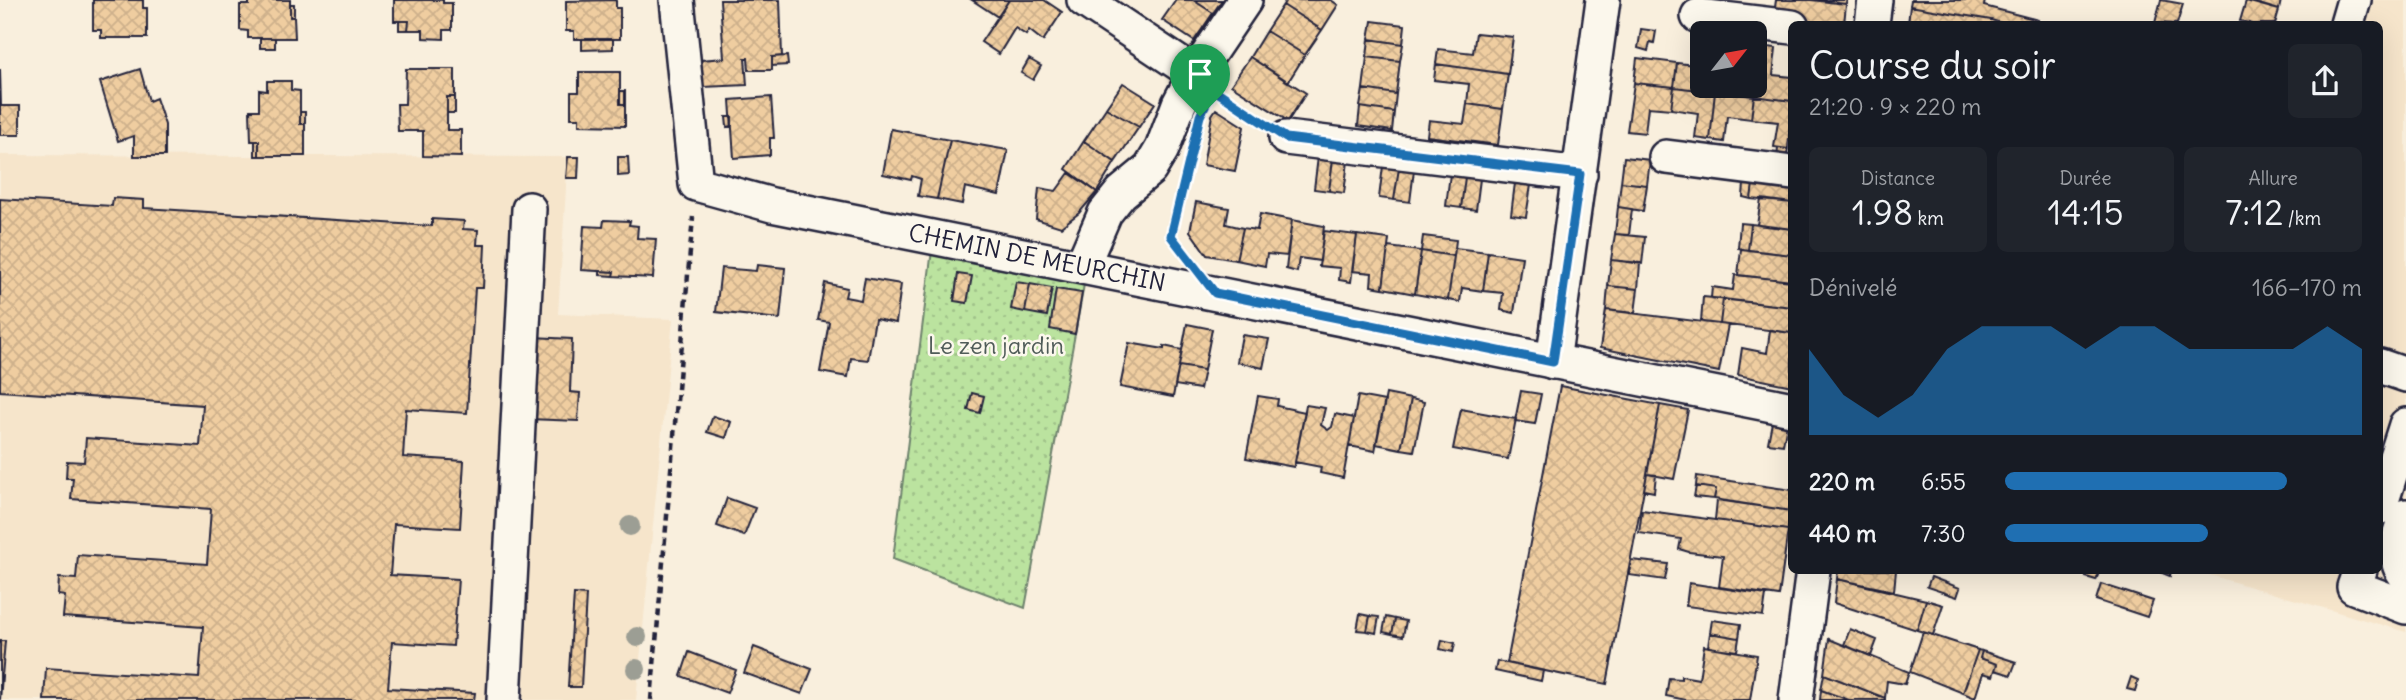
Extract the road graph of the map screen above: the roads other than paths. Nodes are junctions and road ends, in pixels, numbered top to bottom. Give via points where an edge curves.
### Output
1 (677, 0) edge
2 (1084, 0) edge
3 (1245, 0) edge
4 (1603, 0) edge
5 (1875, 0) edge
6 (2354, 0) edge
7 (1698, 16) dead end
8 (1872, 21) edge
9 (2348, 21) edge
10 (1788, 27) edge
11 (1204, 82) junction
12 (1286, 138) road end
13 (1666, 157) dead end
14 (1788, 172) edge
15 (1580, 174) junction
16 (529, 209) dead end
17 (1082, 266) junction
18 (1553, 362) junction
19 (2383, 367) edge
20 (2406, 375) edge
21 (1788, 408) edge
22 (2404, 439) edge
23 (2383, 498) edge
24 (2406, 516) edge
25 (1812, 574) edge
26 (2359, 574) edge
27 (2406, 576) edge
28 (2406, 607) edge
29 (503, 700) edge
30 (1796, 700) edge

1 - 17 street, CHEMIN DE MEURCHIN via 696,184 772,205
2 - 11 street
3 - 11 street
4 - 15 street
5 - 8 street
6 - 9 street
7 - 10 street
11 - 17 street via 1179,104 1150,169 1105,213
12 - 15 street
13 - 14 street
15 - 18 street
16 - 29 street
17 - 18 street, CHEMIN DE MEURCHIN
18 - 21 street, CHEMIN DE MEURCHIN
19 - 20 street
22 - 23 street
24 - 27 street via 2397,551
25 - 30 street
26 - 28 street via 2354,587

